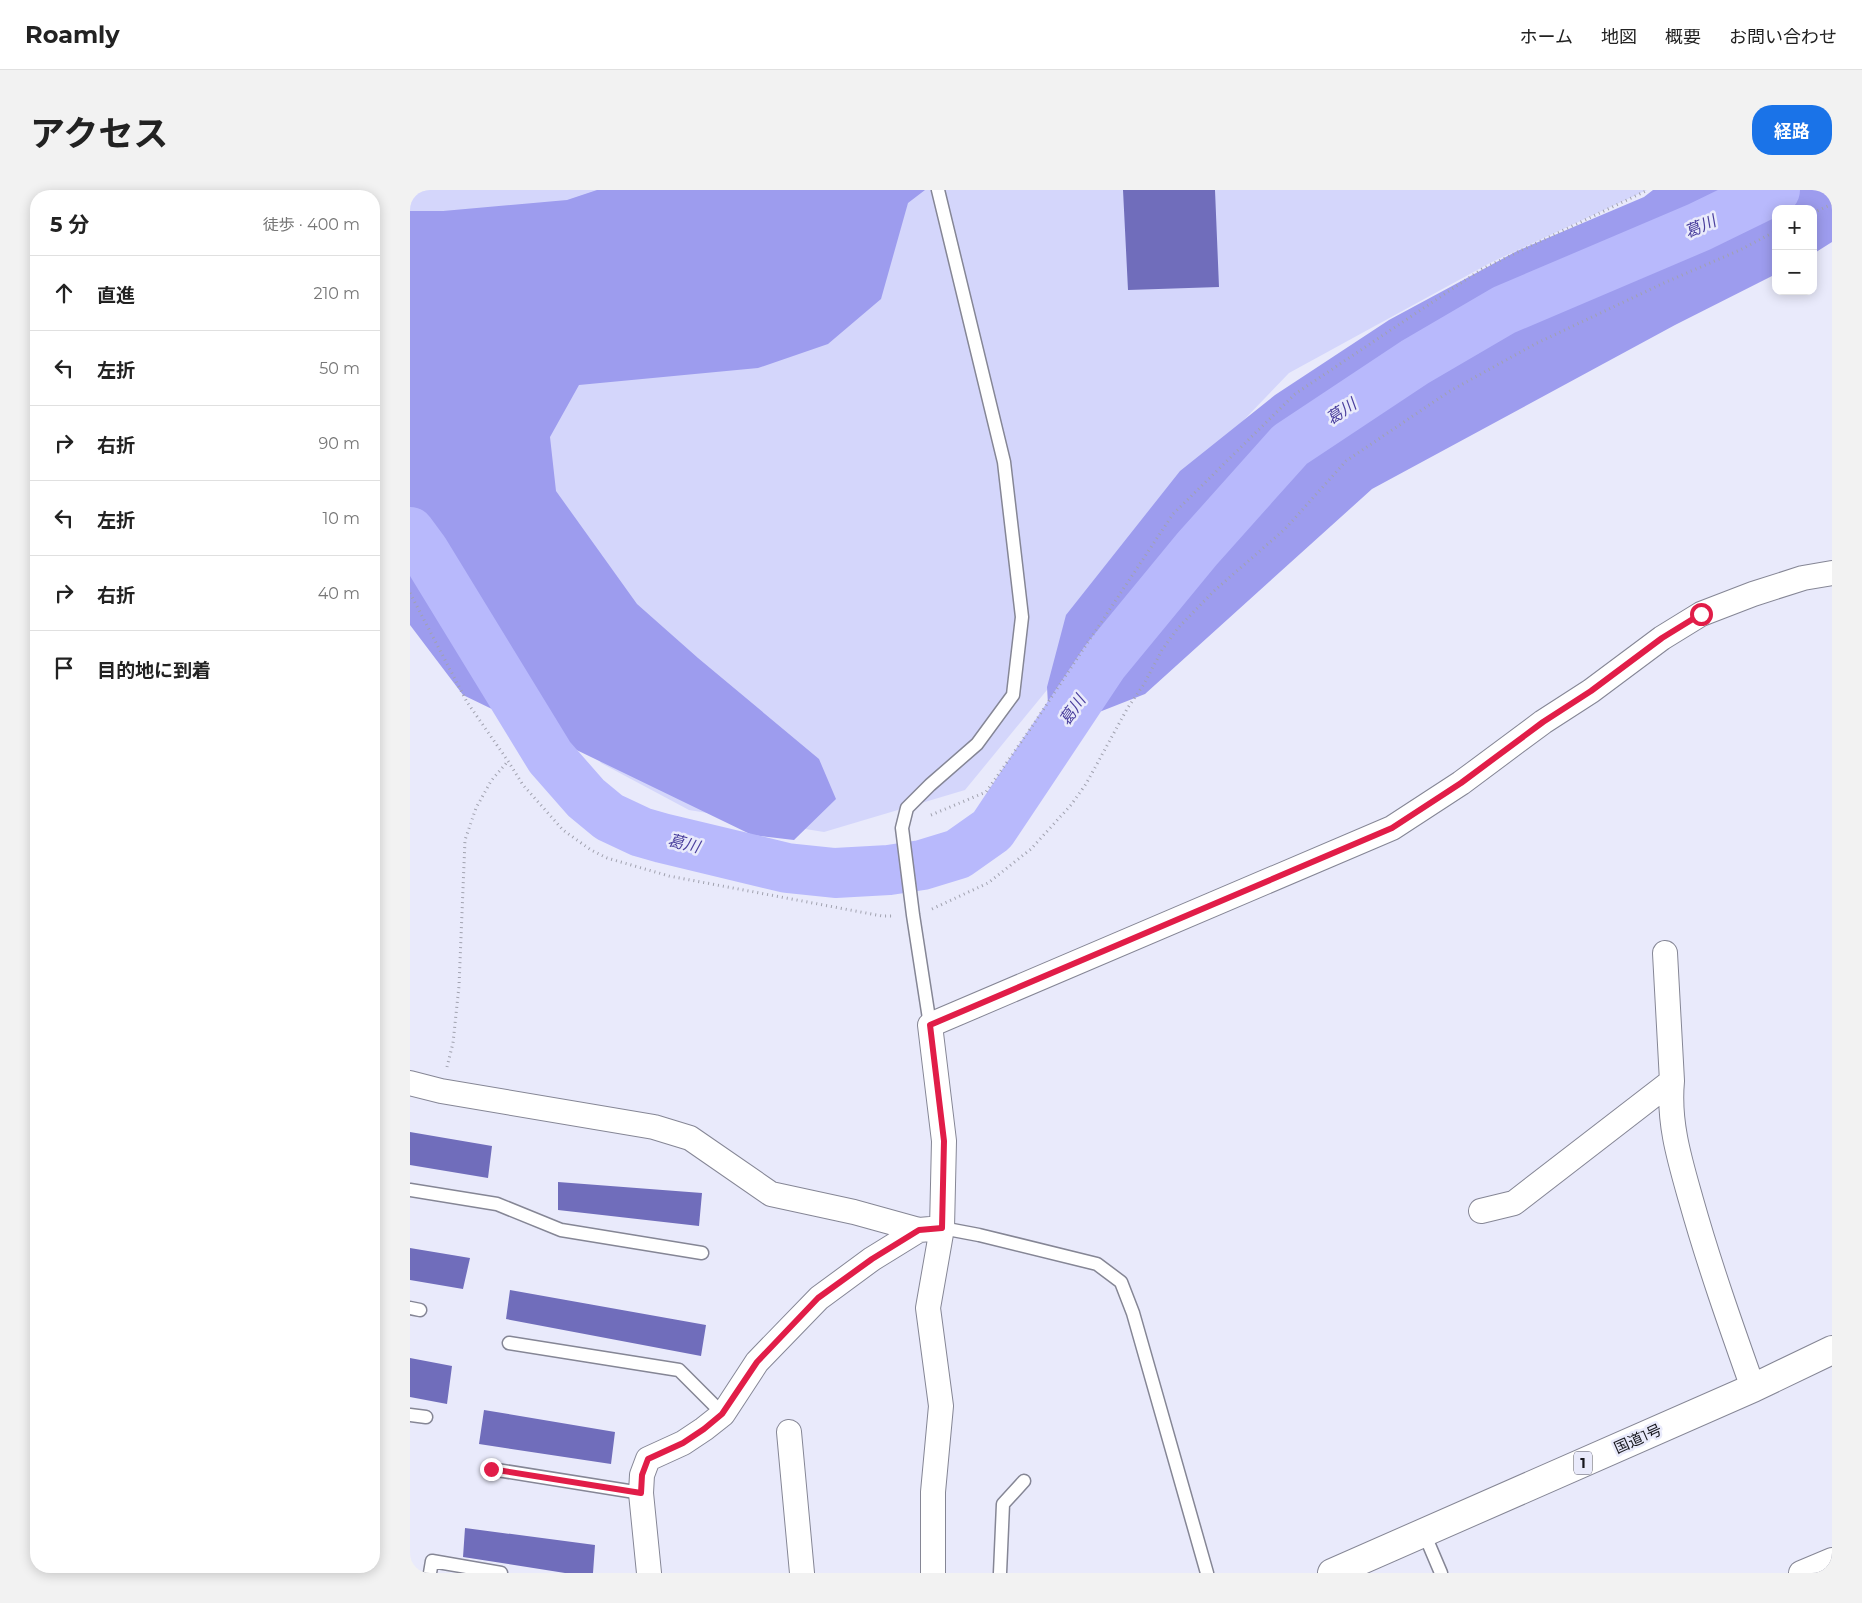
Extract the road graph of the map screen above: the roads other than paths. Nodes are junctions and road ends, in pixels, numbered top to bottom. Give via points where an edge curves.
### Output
1 (938, 190) edge
2 (1832, 574) edge
3 (1666, 953) dead end
4 (930, 1025) junction
5 (1672, 1081) junction
6 (410, 1083) edge
7 (410, 1190) edge
8 (1481, 1210) dead end
9 (942, 1228) junction
10 (919, 1230) junction
11 (702, 1253) dead end
12 (508, 1343) dead end
13 (1832, 1350) edge
14 (1753, 1388) junction
15 (722, 1414) junction
16 (410, 1415) edge
17 (426, 1417) dead end
18 (789, 1432) dead end
19 (491, 1469) dead end
20 (1024, 1481) dead end
21 (641, 1493) junction
22 (1424, 1533) junction
23 (1832, 1560) edge
24 (430, 1573) edge
25 (501, 1573) edge
26 (649, 1573) edge
27 (802, 1573) edge
28 (934, 1573) edge
29 (1000, 1573) edge
30 (1207, 1573) edge
31 (1332, 1573) edge
32 (1440, 1573) edge
33 (1801, 1573) edge

1 - 4 lane via 1004,462 1022,616 1013,694 977,744 907,808 902,829
2 - 4 street via 1803,578 1701,614 1392,828
3 - 5 street
4 - 9 street via 944,1141
5 - 8 street via 1514,1203
5 - 14 street via 1670,1102 1675,1145 1707,1260
6 - 10 street via 440,1091 654,1127 690,1138 771,1194
7 - 11 lane via 497,1204 561,1230
9 - 10 street
9 - 28 street via 928,1308 941,1406 933,1492
9 - 30 lane via 1097,1264 1121,1282 1133,1313
10 - 15 street via 818,1298 757,1362
12 - 15 lane via 679,1370
13 - 14 highway, 国道1号 / 1
14 - 22 highway, 国道1号 / 1
15 - 21 street via 683,1443 648,1459 642,1475
16 - 17 lane
18 - 27 street
19 - 21 lane
20 - 29 lane via 1003,1504
21 - 26 street
22 - 31 highway, 国道1号 / 1
22 - 32 lane
23 - 33 street
24 - 25 lane via 432,1562

